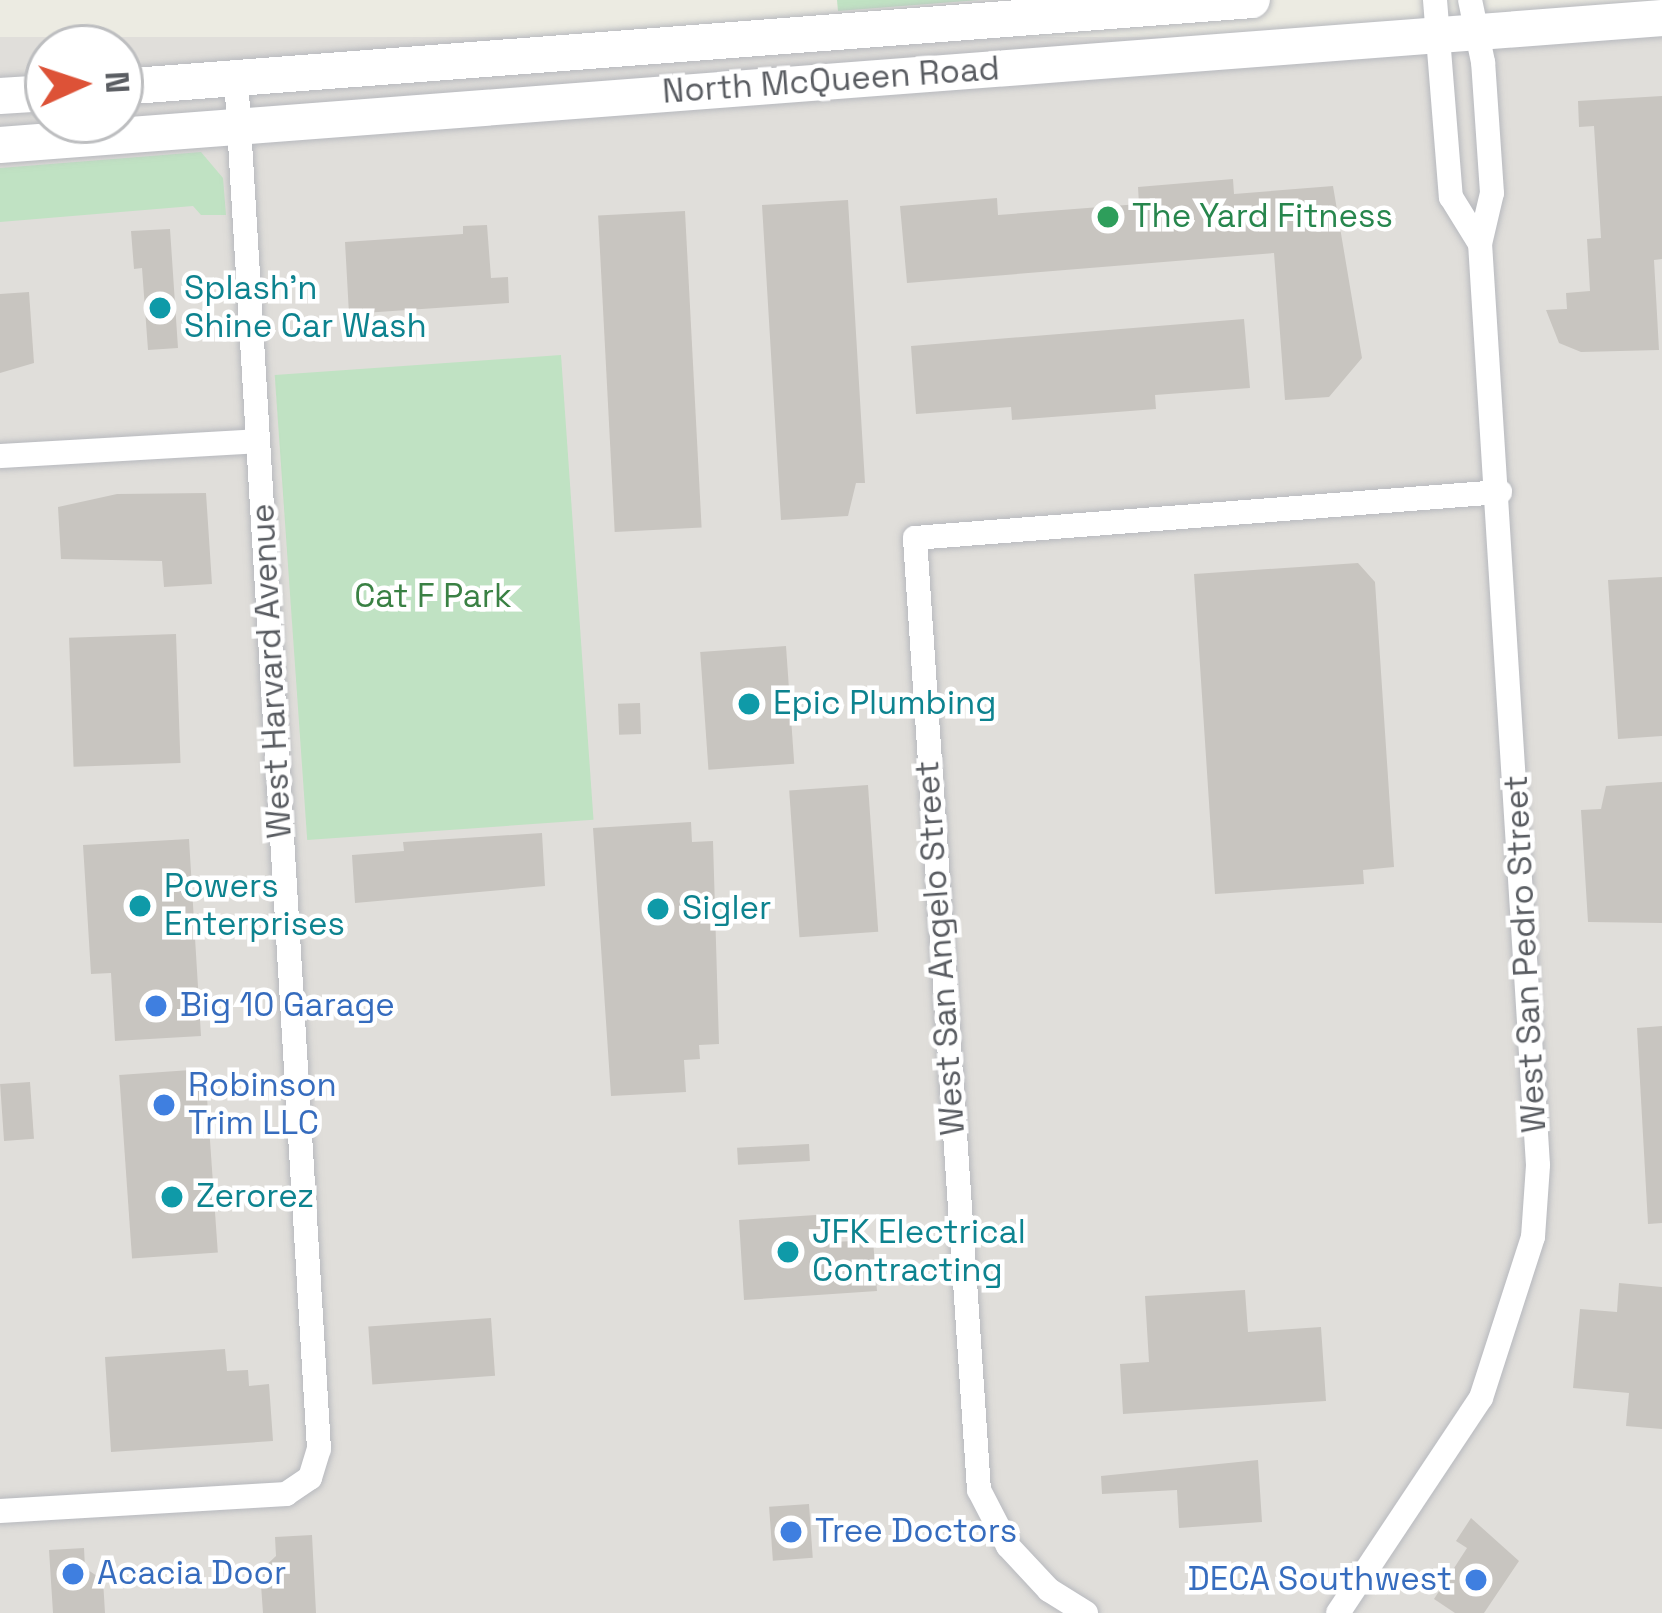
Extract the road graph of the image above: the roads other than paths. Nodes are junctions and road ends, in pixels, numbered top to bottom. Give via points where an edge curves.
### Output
1 (1252, 0) edge
2 (1454, 17) edge
3 (1662, 18) edge
4 (236, 78) junction
5 (144, 85) edge
6 (239, 126) junction
7 (0, 145) edge
8 (1480, 244) junction
9 (258, 441) junction
10 (0, 456) edge
11 (1500, 492) junction
12 (0, 1511) edge
13 (1086, 1613) edge
14 (1338, 1613) edge

1 - 4 main road, North McQueen Road
2 - 3 main road, North McQueen Road
2 - 6 main road, North McQueen Road
2 - 8 street, West San Pedro Street via 1492,194
2 - 8 street, West San Pedro Street via 1451,197
4 - 5 main road, North McQueen Road
4 - 6 street, West Harvard Avenue
6 - 7 main road, North McQueen Road
6 - 9 street, West Harvard Avenue
8 - 11 street, West San Pedro Street
9 - 10 street
9 - 12 street, West Harvard Avenue via 319,1449 310,1478 262,1498
11 - 13 street, West San Angelo Street via 915,538 979,1490 1007,1546 1048,1590
11 - 14 street, West San Pedro Street via 1538,1165 1534,1237 1481,1398

